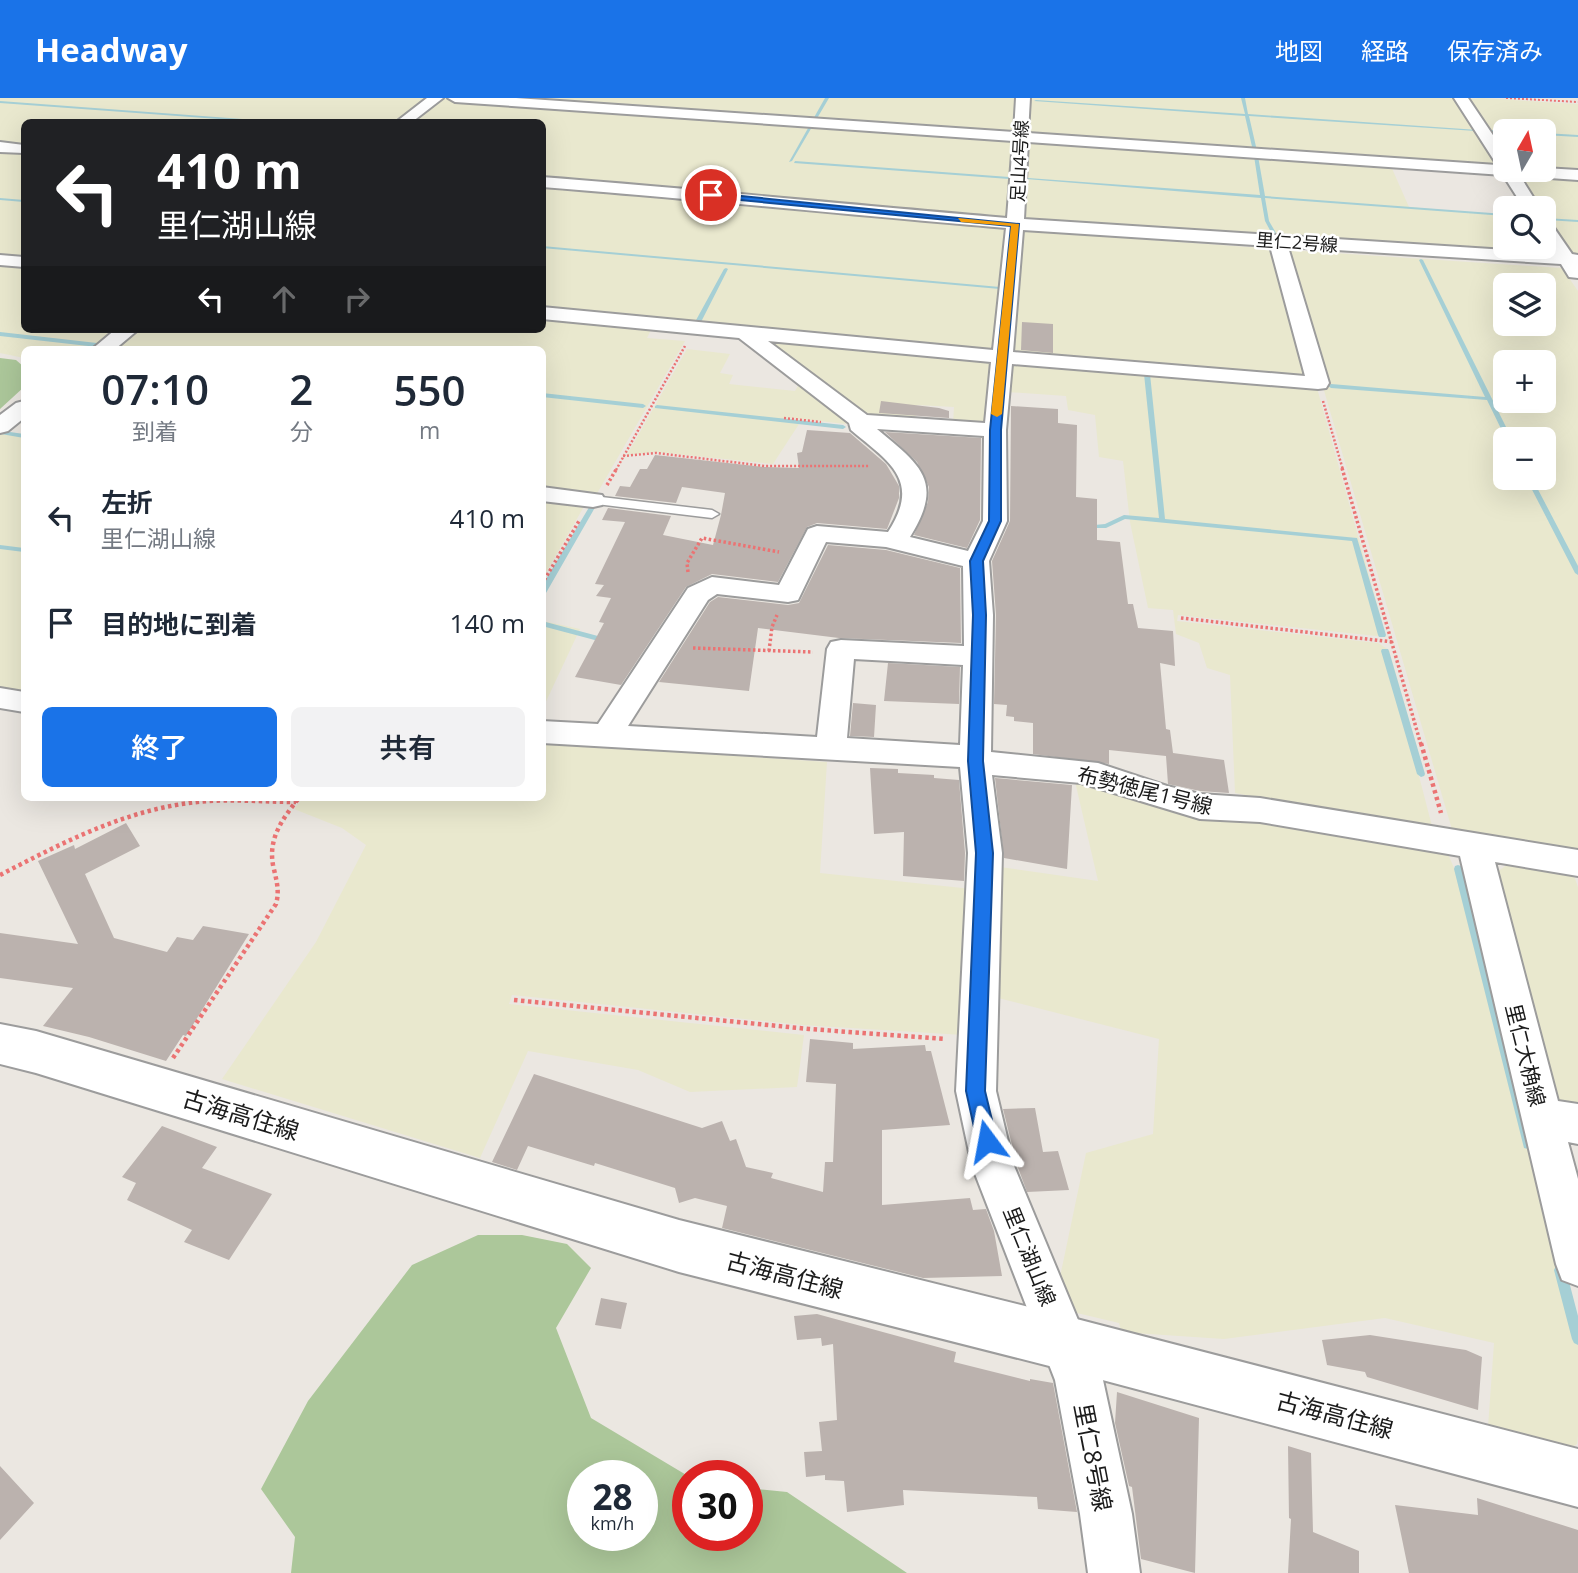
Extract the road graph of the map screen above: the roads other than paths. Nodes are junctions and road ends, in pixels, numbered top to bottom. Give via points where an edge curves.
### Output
1 (436, 98) edge
2 (455, 98) edge
3 (1023, 98) edge
4 (1461, 98) edge
5 (407, 119) edge
6 (1020, 137) junction
7 (0, 147) edge
8 (1493, 147) edge
9 (21, 149) edge
10 (1493, 169) edge
11 (1556, 173) edge
12 (1578, 175) edge
13 (546, 182) edge
14 (1015, 224) junction
15 (1278, 241) junction
16 (1556, 242) edge
17 (0, 260) edge
18 (21, 262) edge
19 (1574, 266) edge
20 (546, 313) edge
21 (744, 332) junction
22 (124, 333) edge
23 (106, 346) edge
24 (1002, 357) junction
25 (21, 410) edge
26 (861, 421) junction
27 (0, 427) edge
28 (21, 430) edge
29 (995, 430) junction
30 (546, 494) edge
31 (593, 499) joint
32 (712, 514) dead end
33 (895, 541) junction
34 (976, 561) junction
35 (976, 656) junction
36 (0, 698) edge
37 (21, 702) edge
38 (546, 732) edge
39 (606, 736) junction
40 (831, 748) junction
41 (975, 761) junction
42 (1461, 843) junction
43 (1578, 863) edge
44 (0, 1044) edge
45 (1560, 1121) edge
46 (1578, 1264) edge
47 (1065, 1343) junction
48 (1578, 1478) edge
49 (1114, 1573) edge

1 - 5 street
2 - 6 street
3 - 6 street, 足山4号線
4 - 8 street
6 - 10 street
6 - 14 street, 足山4号線
7 - 9 street
11 - 12 street
13 - 14 street
14 - 15 street, 里仁2号線
14 - 24 street, 里仁湖山線
15 - 19 street, 里仁2号線
15 - 24 street via 1318,383
16 - 19 street
17 - 18 street
20 - 21 street
21 - 24 street
21 - 26 street
22 - 23 street
24 - 29 street, 里仁湖山線
25 - 27 street
26 - 29 street
26 - 33 street via 859,425 912,472 918,492
27 - 28 street
29 - 34 street, 里仁湖山線 via 995,521
30 - 31 street
31 - 32 lane
33 - 34 street
33 - 39 street via 817,534 788,594 712,585 698,594
34 - 35 street, 里仁湖山線
35 - 40 street via 841,649
35 - 41 street, 里仁湖山線
36 - 37 street
38 - 39 street, 布勢徳尾1号線
39 - 40 street, 布勢徳尾1号線
40 - 41 street, 布勢徳尾1号線 via 960,756
41 - 42 street, 布勢徳尾1号線 via 1098,775 1201,806 1237,812 1261,810
41 - 47 street, 里仁湖山線 via 985,853 976,1091 993,1166
42 - 43 street, 布勢徳尾1号線
42 - 45 street, 里仁大桷線
44 - 47 street, 古海高住線 via 679,1246
45 - 46 street, 里仁大桷線
47 - 48 street, 古海高住線
47 - 49 street, 里仁8号線 via 1079,1380

